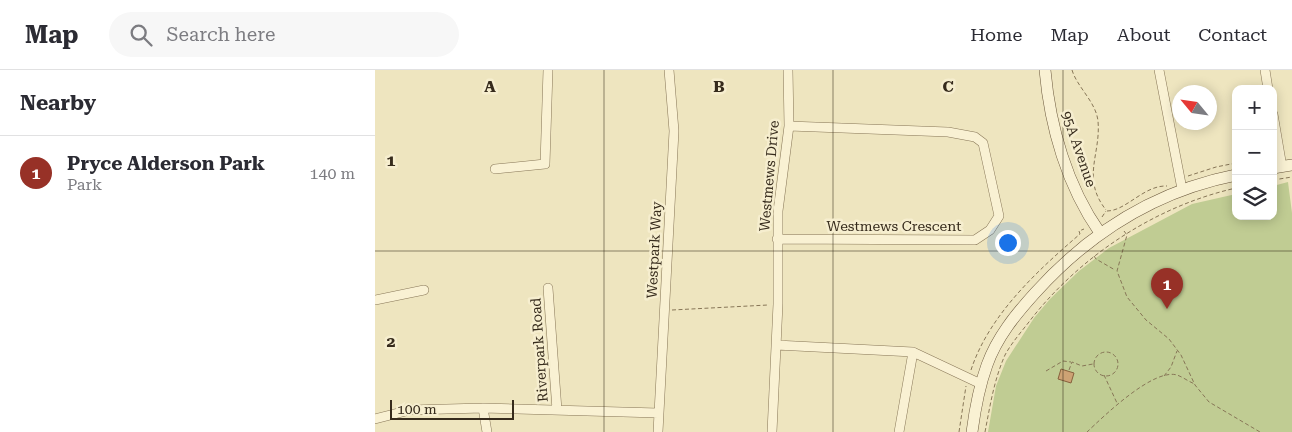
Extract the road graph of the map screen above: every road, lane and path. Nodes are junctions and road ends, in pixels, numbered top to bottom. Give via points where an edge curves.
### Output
1 (547, 70) edge
2 (669, 70) edge
3 (788, 70) edge
4 (1045, 70) edge
5 (1072, 70) edge
6 (1159, 70) edge
7 (1265, 70) edge
8 (1267, 85) edge
9 (789, 126) junction
10 (1276, 130) edge
11 (1283, 167) edge
12 (495, 169) dead end
13 (1232, 176) edge
14 (1292, 177) edge
15 (1277, 179) edge
16 (1182, 189) junction
17 (1232, 189) edge
18 (1106, 211) dead end
19 (1119, 221) junction
20 (1100, 233) junction
21 (1127, 234) junction
22 (777, 239) junction
23 (1093, 256) junction
24 (1117, 271) junction
25 (548, 288) dead end
26 (424, 290) dead end
27 (375, 300) edge
28 (778, 304) junction
29 (664, 310) junction
30 (776, 345) junction
31 (1177, 350) junction
32 (913, 352) junction
33 (1072, 362) junction
34 (1094, 364) junction
35 (1069, 370) dead end
36 (1046, 371) dead end
37 (1104, 375) junction
38 (1164, 377) junction
39 (981, 384) junction
40 (1195, 385) junction
41 (1117, 404) junction
42 (483, 408) junction
43 (557, 410) junction
44 (658, 413) junction
45 (375, 419) edge
46 (487, 432) edge
47 (658, 432) edge
48 (772, 432) edge
49 (899, 432) edge
50 (972, 432) edge
51 (985, 432) edge
52 (1087, 432) edge
53 (1260, 432) edge

1 - 12 street via 545,164
2 - 29 street, Westpark Way via 674,131
3 - 9 street, Westmews Drive
4 - 20 street, 95A Avenue via 1053,124 1067,168 1085,211
5 - 18 path via 1098,120 1093,180
6 - 16 street
7 - 8 street
9 - 22 street, Westmews Drive
9 - 22 street, Westmews Crescent via 948,132 975,136 983,143 999,216 989,230 975,240
10 - 11 street
13 - 16 street
14 - 15 path
16 - 19 street
17 - 21 path via 1177,207
19 - 20 street
19 - 21 path
20 - 39 street via 1083,239 1022,307 1005,330 987,364
21 - 23 path
21 - 24 path
22 - 28 street, Westmews Drive
23 - 24 path
23 - 51 path via 1045,301 1006,353 992,392
24 - 31 path via 1127,297
25 - 43 street, Riverpark Road
26 - 27 street
28 - 29 path
28 - 30 street, Westmews Drive
29 - 44 street, Westpark Way
30 - 32 street
30 - 48 street, Westmews Drive
31 - 38 path
31 - 40 path
32 - 39 street
32 - 49 street
33 - 34 path via 1081,366
33 - 35 path
33 - 36 path via 1063,361
34 - 37 path
34 - 37 path via 1102,352 1110,352 1116,357 1118,365 1115,372
37 - 41 path
38 - 40 path via 1176,375
38 - 41 path via 1139,387
39 - 50 street
40 - 53 path via 1209,402
41 - 52 path
42 - 43 street, Riverpark Road
42 - 45 street, Riverpark Road via 411,410
42 - 46 street
43 - 44 street, Riverpark Road
44 - 47 street, Westpark Way

